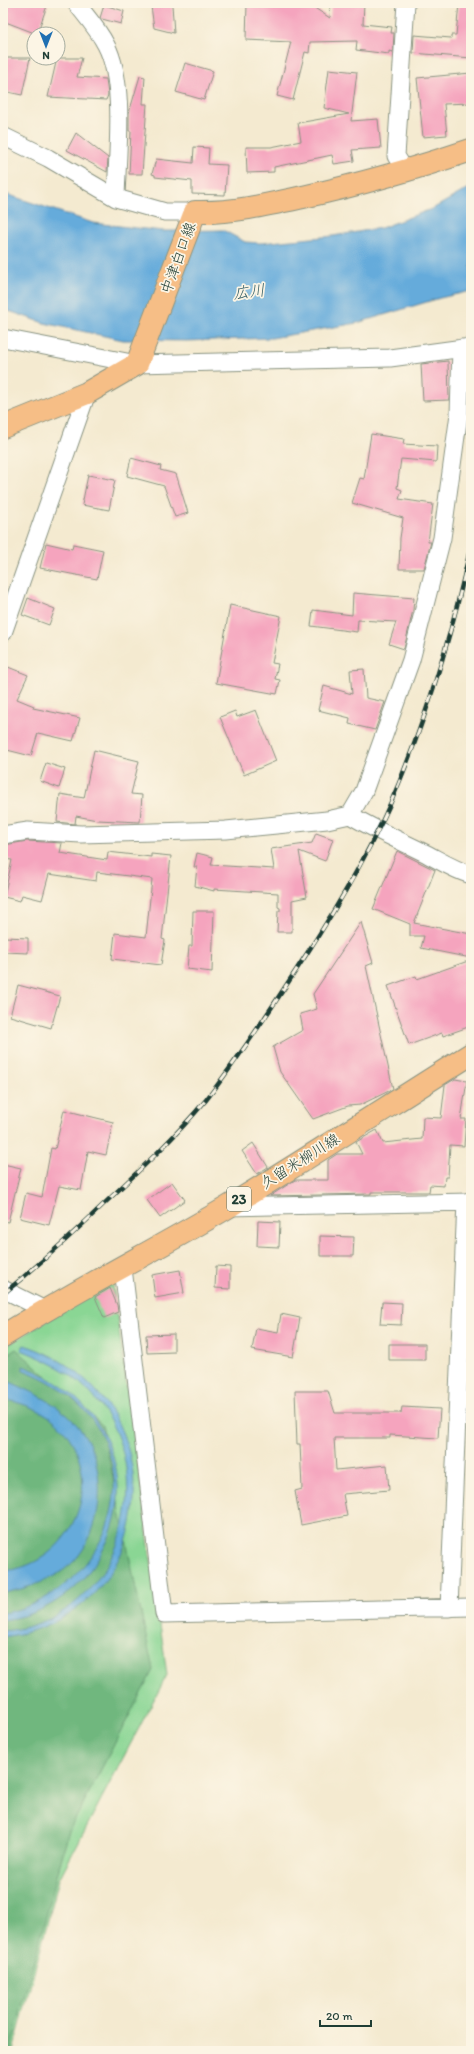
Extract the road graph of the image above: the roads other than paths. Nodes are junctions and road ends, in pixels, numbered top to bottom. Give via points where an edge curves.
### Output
1 (76, 3) edge
2 (406, 3) edge
3 (3, 136) edge
4 (471, 150) edge
5 (406, 172) junction
6 (116, 198) junction
7 (195, 212) junction
8 (3, 338) edge
9 (466, 347) edge
10 (140, 359) junction
11 (87, 393) junction
12 (3, 427) edge
13 (3, 633) edge
14 (350, 815) junction
15 (3, 835) edge
16 (471, 875) edge
17 (471, 1054) edge
18 (468, 1202) edge
19 (228, 1207) junction
20 (124, 1268) junction
21 (3, 1289) edge
22 (40, 1313) junction
23 (3, 1336) edge
24 (471, 1607) edge
25 (449, 1608) junction

1 - 6 street via 106,45 114,66 118,102
2 - 5 street via 396,156
3 - 6 street via 48,158
4 - 5 main road, 中津白口線
5 - 7 main road, 中津白口線 via 263,206 219,212
6 - 7 street via 165,212
7 - 10 main road, 中津白口線
8 - 10 street
9 - 10 street via 390,358
9 - 14 street via 442,538 411,660 364,791
10 - 11 main road
11 - 12 main road
11 - 13 street
14 - 15 street via 327,820 226,830 28,832
14 - 16 street via 377,832 454,870
17 - 19 main road, 久留米柳川線 / 23
18 - 19 street
18 - 25 street
19 - 20 main road, 久留米柳川線 / 23
20 - 22 main road, 久留米柳川線 / 23
20 - 25 street via 164,1614
21 - 22 street via 41,1308
22 - 23 main road, 久留米柳川線 / 23
24 - 25 street

